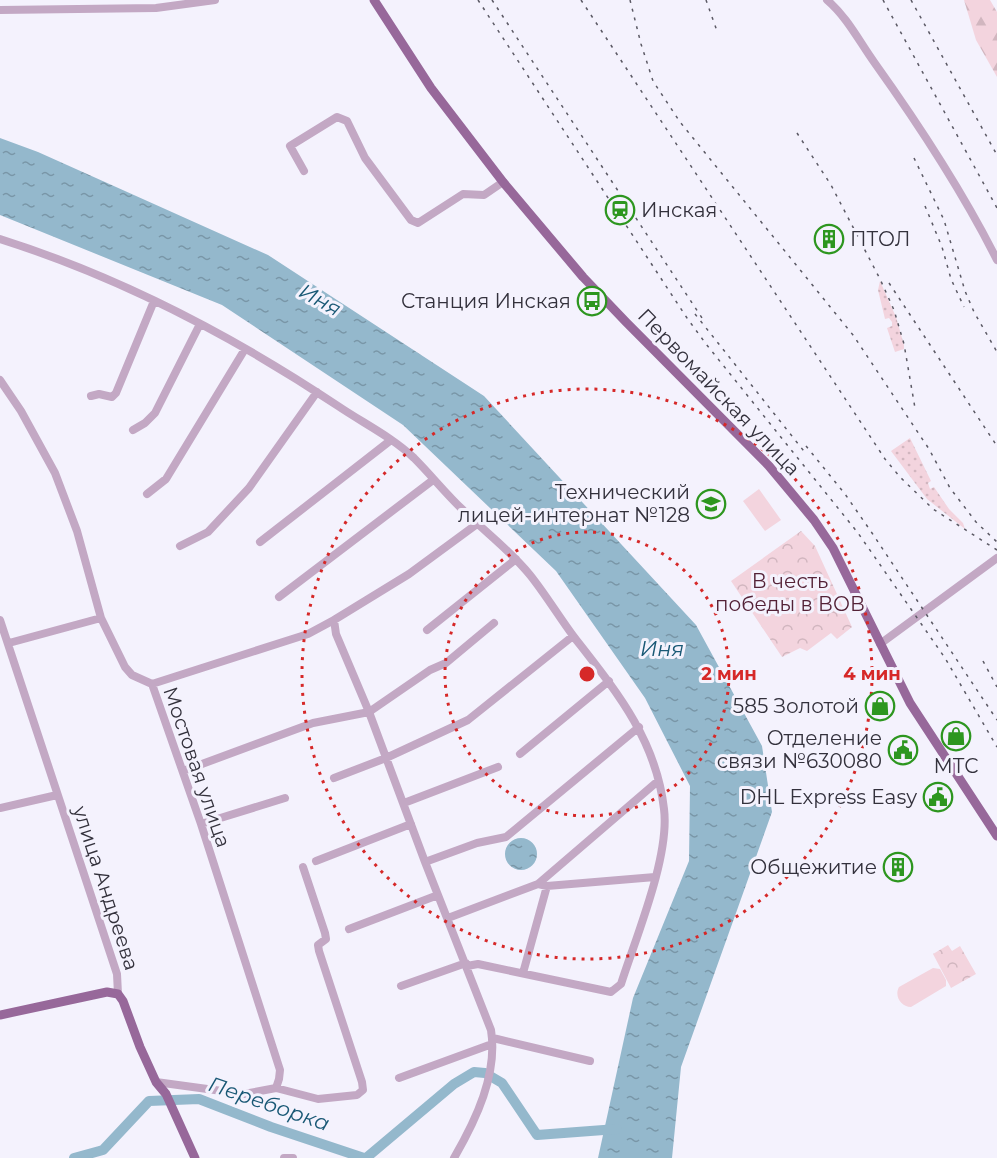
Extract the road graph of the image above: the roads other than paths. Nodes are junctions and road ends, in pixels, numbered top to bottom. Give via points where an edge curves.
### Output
1 (215, 0) edge
2 (374, 0) edge
3 (827, 0) edge
4 (66, 4) edge
5 (0, 9) edge
6 (304, 171) dead end
7 (503, 183) junction
8 (0, 239) edge
9 (997, 260) edge
10 (154, 301) junction
11 (200, 324) junction
12 (245, 349) junction
13 (0, 380) edge
14 (316, 392) junction
15 (92, 396) dead end
16 (132, 430) dead end
17 (391, 440) junction
18 (433, 480) junction
19 (147, 494) dead end
20 (477, 524) junction
21 (260, 542) dead end
22 (180, 546) dead end
23 (997, 558) edge
24 (516, 559) junction
25 (279, 597) dead end
26 (101, 618) junction
27 (0, 620) edge
28 (334, 620) junction
29 (494, 622) dead end
30 (427, 630) dead end
31 (573, 636) junction
32 (9, 643) junction
33 (879, 644) junction
34 (609, 681) junction
35 (152, 684) junction
36 (369, 712) junction
37 (639, 727) junction
38 (520, 754) dead end
39 (386, 758) junction
40 (498, 767) dead end
41 (183, 771) junction
42 (334, 778) dead end
43 (658, 781) junction
44 (57, 795) junction
45 (285, 798) dead end
46 (404, 804) junction
47 (0, 808) edge
48 (201, 824) junction
49 (411, 824) junction
50 (997, 836) edge
51 (316, 861) dead end
52 (425, 862) junction
53 (303, 867) dead end
54 (655, 877) junction
55 (538, 884) junction
56 (547, 886) junction
57 (438, 895) junction
58 (448, 918) junction
59 (349, 929) dead end
60 (467, 964) junction
61 (523, 973) junction
62 (400, 986) dead end
63 (118, 994) junction
64 (0, 1015) edge
65 (492, 1041) junction
66 (590, 1061) dead end
67 (399, 1078) dead end
68 (156, 1082) junction
69 (276, 1088) junction
70 (195, 1158) edge
71 (284, 1158) edge
72 (293, 1158) edge
73 (454, 1158) edge

1 - 4 street via 156,8
2 - 7 main road, Первомайская улица via 431,88
3 - 9 street via 851,26 918,123
4 - 5 street
6 - 7 street via 290,146 337,117 347,121 365,158 418,224 463,194 484,195
7 - 33 main road, Первомайская улица via 572,265 769,466 814,520
8 - 10 street via 113,280
10 - 11 street
10 - 15 street via 116,393 112,397
11 - 12 street
11 - 16 street via 155,413
12 - 14 street
12 - 19 street via 166,479
13 - 26 street, Мостовая улица via 55,473
14 - 17 street
14 - 22 street via 249,488 208,532
17 - 18 street
17 - 21 street
18 - 20 street
18 - 25 street
20 - 24 street
20 - 28 street
23 - 33 street
24 - 30 street
24 - 31 street
26 - 32 street
26 - 35 street, Мостовая улица via 125,667 132,675
27 - 32 street, улица Андреева
28 - 35 street via 308,634
28 - 36 street via 336,634
29 - 36 street via 446,663
31 - 34 street
31 - 39 street via 468,720
32 - 44 street, улица Андреева
33 - 50 main road, Первомайская улица via 910,703
34 - 37 street
34 - 38 street
35 - 41 street, Мостовая улица
36 - 39 street
36 - 41 street via 313,723
37 - 43 street
37 - 52 street via 506,837
39 - 42 street
39 - 46 street
40 - 46 street
41 - 48 street, Мостовая улица
43 - 54 street via 665,835
43 - 55 street
44 - 47 street
44 - 63 street, улица Андреева via 117,974
45 - 48 street
46 - 49 street
48 - 69 street, Мостовая улица via 279,1070
49 - 51 street
49 - 52 street
52 - 57 street
53 - 69 street via 325,933 319,951 363,1090 357,1095 318,1099
54 - 56 street
54 - 61 street via 621,984 615,990
55 - 56 street
55 - 58 street
56 - 61 street
57 - 58 street
57 - 59 street
58 - 60 street
60 - 61 street
60 - 62 street
60 - 65 street
63 - 64 main road via 89,995
63 - 68 main road, улица Андреева
65 - 66 street
65 - 67 street
65 - 73 street via 483,1099
68 - 69 street via 244,1094
68 - 70 main road, улица Андреева via 166,1094
71 - 72 street

